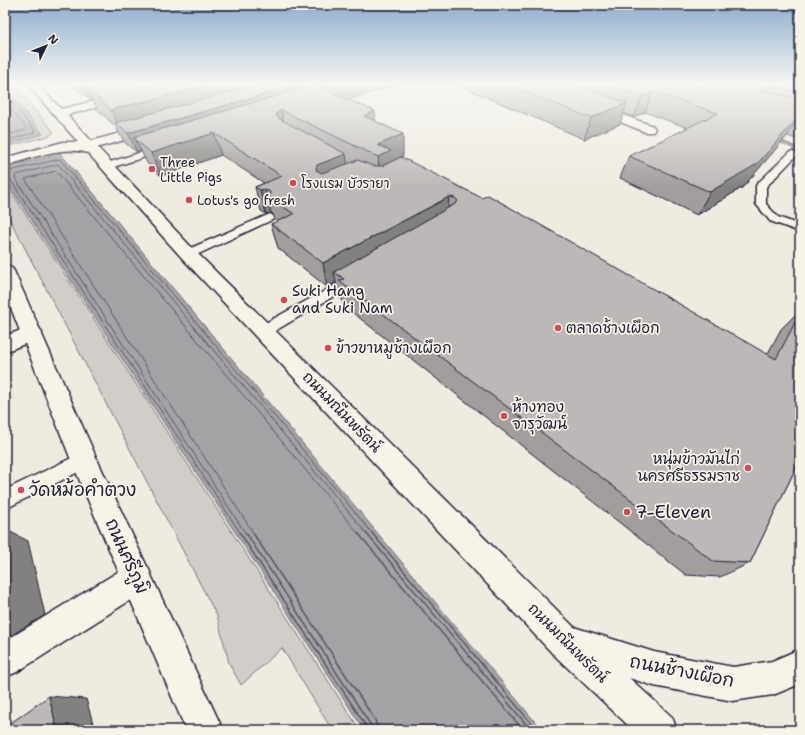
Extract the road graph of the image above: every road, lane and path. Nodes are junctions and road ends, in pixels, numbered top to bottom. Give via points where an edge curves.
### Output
1 (65, 119) edge
2 (624, 119) edge
3 (158, 126) edge
4 (649, 129) dead end
5 (75, 131) junction
6 (60, 144) junction
7 (169, 147) edge
8 (91, 148) junction
9 (793, 154) dead end
10 (5, 155) edge
11 (5, 162) edge
12 (107, 166) junction
13 (270, 217) edge
14 (800, 229) edge
15 (188, 254) junction
16 (5, 271) edge
17 (366, 272) edge
18 (263, 331) junction
19 (32, 333) junction
20 (5, 344) edge
21 (84, 460) junction
22 (5, 500) edge
23 (137, 578) junction
24 (564, 641) junction
25 (5, 660) edge
26 (800, 666) edge
27 (206, 730) edge
28 (659, 730) edge

1 - 5 main road, ถนนมณีนพรัตน์
2 - 4 main road
3 - 8 main road
5 - 6 main road
5 - 8 main road, ถนนมณีนพรัตน์
6 - 8 main road
6 - 10 main road
6 - 11 main road
7 - 12 lane
8 - 12 main road, ถนนมณีนพรัตน์
9 - 14 lane via 761,186 761,204 774,219
12 - 15 main road, ถนนมณีนพรัตน์
13 - 15 lane
15 - 18 main road, ถนนมณีนพรัตน์
16 - 19 main road, ถนนศรีภูมิ
17 - 18 lane
18 - 24 main road, ถนนมณีนพรัตน์
19 - 20 main road
19 - 21 main road, ถนนศรีภูมิ
21 - 22 lane
21 - 23 main road, ถนนศรีภูมิ
23 - 25 main road
23 - 27 main road, ถนนศรีภูมิ
24 - 26 main road, ถนนช้างเผือก via 654,669 733,684 773,678
24 - 28 main road, ถนนมณีนพรัตน์

